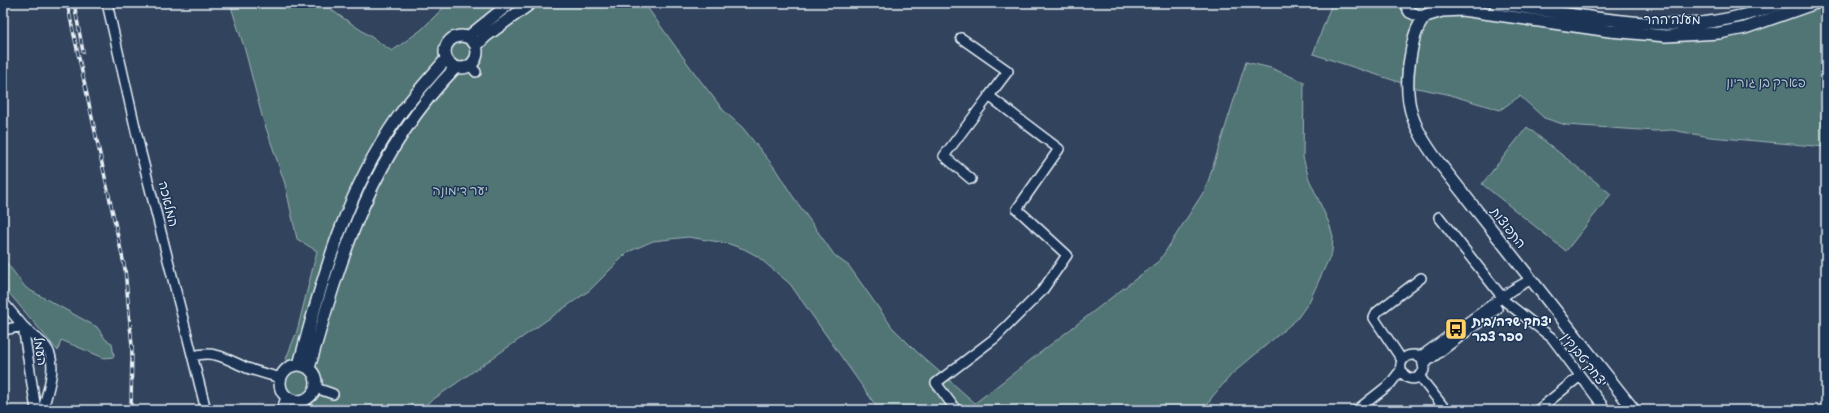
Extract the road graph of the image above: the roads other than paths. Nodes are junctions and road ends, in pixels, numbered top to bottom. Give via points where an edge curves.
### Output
1 (107, 3) edge
2 (510, 3) edge
3 (531, 3) edge
4 (1397, 3) edge
5 (1437, 3) edge
6 (1495, 3) edge
7 (1782, 3) edge
8 (1816, 3) edge
9 (1407, 8) edge
10 (1428, 16) junction
11 (468, 37) junction
12 (961, 38) dead end
13 (1412, 44) junction
14 (476, 46) junction
15 (446, 59) junction
16 (456, 67) junction
17 (989, 96) junction
18 (971, 179) dead end
19 (1439, 217) dead end
20 (1421, 278) dead end
21 (1530, 280) junction
22 (1504, 299) junction
23 (3, 302) edge
24 (23, 326) junction
25 (3, 330) edge
26 (193, 356) junction
27 (1415, 356) junction
28 (1402, 360) junction
29 (1424, 366) junction
30 (304, 367) junction
31 (1401, 370) junction
32 (1419, 376) junction
33 (1580, 376) junction
34 (281, 378) junction
35 (1409, 378) junction
36 (316, 388) junction
37 (333, 394) dead end
38 (287, 397) junction
39 (297, 406) edge
40 (36, 410) edge
41 (43, 410) edge
42 (206, 410) edge
43 (283, 410) edge
44 (956, 410) edge
45 (1357, 410) edge
46 (1365, 410) edge
47 (1446, 410) edge
48 (1538, 410) edge
49 (1606, 410) edge
50 (1634, 410) edge

1 - 26 street, המלאכה via 141,153
2 - 11 main road
3 - 14 main road
4 - 9 main road
5 - 10 main road, התפוצות
6 - 7 main road, מעלה ההר via 1666,24 1724,20
8 - 10 main road, מעלה ההר via 1745,28 1666,36 1610,31 1462,10 1442,11
9 - 10 main road via 1417,17
9 - 13 main road, התפוצות via 1412,29
10 - 13 main road, התפוצות via 1417,29
11 - 14 main road
11 - 15 main road via 458,36 448,41
12 - 17 street via 1008,71
13 - 21 main road, התפוצות via 1407,90 1411,113 1419,135
14 - 16 main road via 473,68
15 - 16 main road
15 - 30 main road via 398,117 368,167 330,258
16 - 30 main road via 432,91 393,147 379,173 341,262
17 - 18 street via 944,156
17 - 44 street via 1059,149 1017,209 1068,255 1042,291 995,338 936,383
19 - 22 street, יצחק טבנקין
20 - 28 street via 1377,312 1374,318
21 - 22 street
21 - 50 main road, התפוצות
22 - 27 street via 1424,354
22 - 29 street
22 - 33 street, יצחק טבנקין via 1552,338
23 - 24 street, העמל
24 - 25 street
24 - 40 street, העמל
24 - 41 street via 45,347 52,363
26 - 34 street via 218,355 247,368
26 - 42 street, המלאכה
27 - 28 street via 1408,356
27 - 29 street via 1422,360
28 - 31 street
29 - 32 street
30 - 34 main road via 290,367
30 - 36 main road via 315,377
31 - 35 street via 1404,376
31 - 45 street via 1390,384
32 - 35 street
32 - 47 street
33 - 48 street
33 - 49 street, יצחק טבנקין
34 - 38 main road via 281,386
35 - 46 street
36 - 37 street
36 - 39 main road via 311,396
38 - 39 main road
38 - 43 main road

